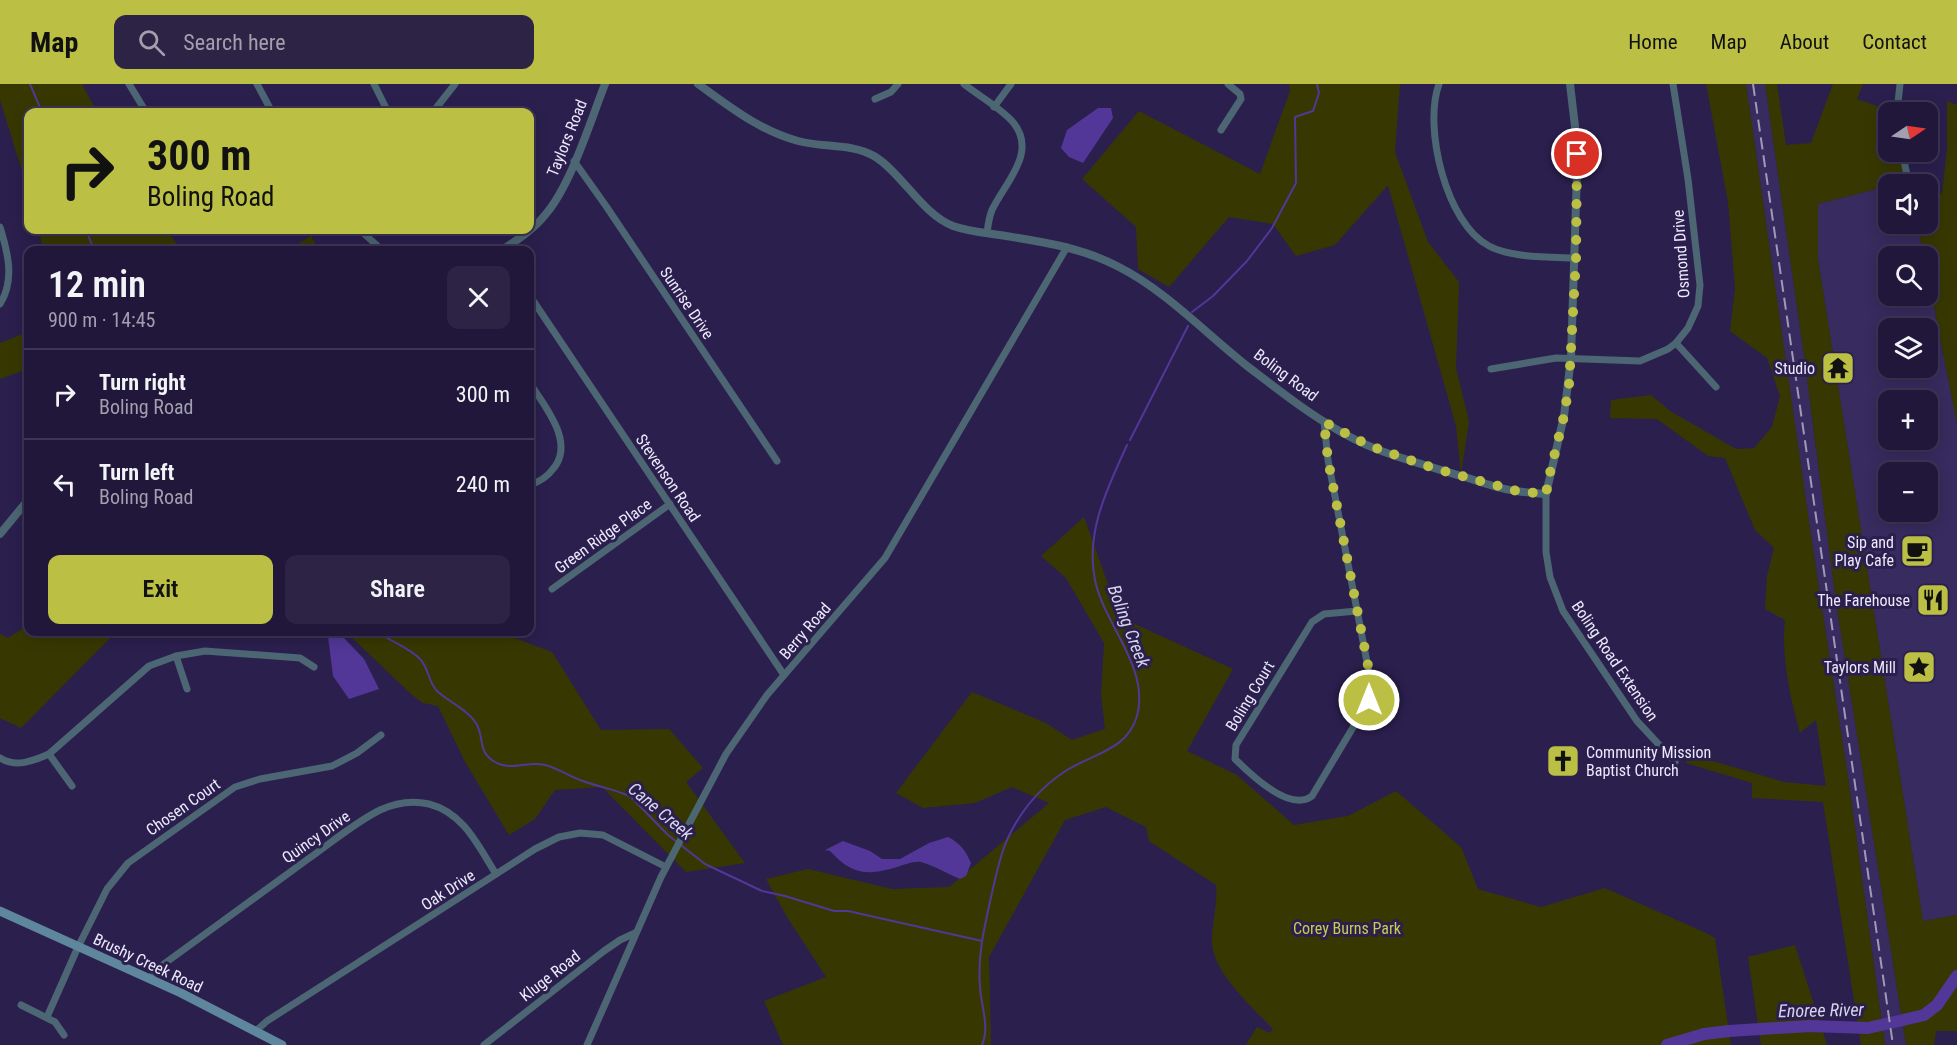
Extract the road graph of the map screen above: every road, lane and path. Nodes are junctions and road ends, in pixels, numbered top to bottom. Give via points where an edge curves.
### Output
1 (129, 84) edge
2 (257, 84) edge
3 (374, 84) edge
4 (455, 84) edge
5 (605, 84) edge
6 (698, 84) edge
7 (898, 84) edge
8 (964, 84) edge
9 (1011, 84) edge
10 (1228, 84) edge
11 (1439, 84) edge
12 (1570, 84) edge
13 (1673, 84) edge
14 (1900, 84) edge
15 (875, 99) dead end
16 (1898, 102) edge
17 (994, 107) junction
18 (144, 108) edge
19 (270, 108) edge
20 (386, 108) edge
21 (436, 108) edge
22 (1221, 130) dead end
23 (574, 161) junction
24 (534, 226) edge
25 (0, 227) edge
26 (987, 233) junction
27 (364, 234) edge
28 (524, 234) edge
29 (378, 246) edge
30 (508, 246) edge
31 (1067, 247) junction
32 (1576, 258) junction
33 (534, 302) edge
34 (0, 304) edge
35 (1676, 343) junction
36 (1571, 358) junction
37 (1491, 369) dead end
38 (1716, 387) dead end
39 (534, 390) edge
40 (1324, 422) junction
41 (777, 461) dead end
42 (534, 483) edge
43 (1546, 494) junction
44 (670, 504) junction
45 (24, 505) edge
46 (0, 534) edge
47 (552, 589) dead end
48 (1357, 611) junction
49 (176, 656) junction
50 (314, 667) dead end
51 (784, 675) junction
52 (187, 689) dead end
53 (381, 735) dead end
54 (49, 754) junction
55 (0, 758) edge
56 (1676, 762) dead end
57 (72, 786) dead end
58 (666, 867) junction
59 (496, 874) junction
60 (0, 911) edge
61 (635, 933) junction
62 (78, 947) junction
63 (149, 979) junction
64 (21, 1005) dead end
65 (47, 1017) junction
66 (256, 1031) junction
67 (64, 1035) dead end
68 (282, 1045) edge
69 (484, 1045) edge
70 (587, 1045) edge

1 - 18 street
2 - 19 street
3 - 20 street
4 - 21 street
5 - 23 street, Taylors Road
6 - 26 street, Boling Road via 757,125 783,137 854,148 872,155 944,221
7 - 15 street
8 - 17 street
9 - 17 street
10 - 22 street via 1241,99
11 - 32 street via 1432,112 1434,133 1452,204 1466,227 1483,243 1506,253
12 - 32 street via 1576,135
13 - 35 street, Osmond Drive via 1700,292 1694,318
14 - 16 street
17 - 26 street via 1012,121 1020,133 1023,149 1018,166 992,211
23 - 24 street, Taylors Road via 560,194
23 - 41 street, Sunrise Drive
25 - 34 street via 8,254 9,285
26 - 31 street, Boling Road
27 - 29 street
28 - 30 street, Taylors Road
31 - 40 street, Boling Road via 1100,258 1141,279
31 - 51 street, Berry Road via 893,546
32 - 36 street
33 - 44 street, Stevenson Road
35 - 36 street, Osmond Drive via 1640,361
35 - 38 street
36 - 37 street, Osmond Drive
36 - 43 street via 1564,416
39 - 42 street via 557,427 561,446 556,466 547,477
40 - 43 street, Boling Road via 1364,444 1433,468 1517,491
40 - 48 street, Boling Court
43 - 56 street, Boling Road Extension via 1546,552 1550,577 1563,611 1637,721
44 - 47 street, Green Ridge Place
44 - 51 street, Stevenson Road
45 - 46 street
48 - 48 street, Boling Court via 1324,614 1312,622 1236,745 1235,759 1289,799 1303,801 1312,796 1369,700 1371,681
49 - 50 street via 205,651 300,658
49 - 52 street
49 - 54 street via 149,666
51 - 58 street, Berry Road via 732,745
53 - 62 street, Chosen Court via 332,766 250,781 220,796 121,870
54 - 55 street via 29,762 7,763
54 - 57 street
58 - 59 street, Oak Drive via 610,838 580,833 548,842
58 - 61 street, Berry Road
59 - 63 street, Quincy Drive via 470,831 446,811 414,802 388,807 272,885 157,969
59 - 66 street, Oak Drive
60 - 62 main road, Brushy Creek Road
61 - 69 street, Kluge Road via 604,951
61 - 70 street, Berry Road
62 - 63 main road, Brushy Creek Road
62 - 65 street, Chosen Court
63 - 66 main road, Brushy Creek Road
64 - 65 street
65 - 67 street via 56,1022
66 - 68 main road, Brushy Creek Road

